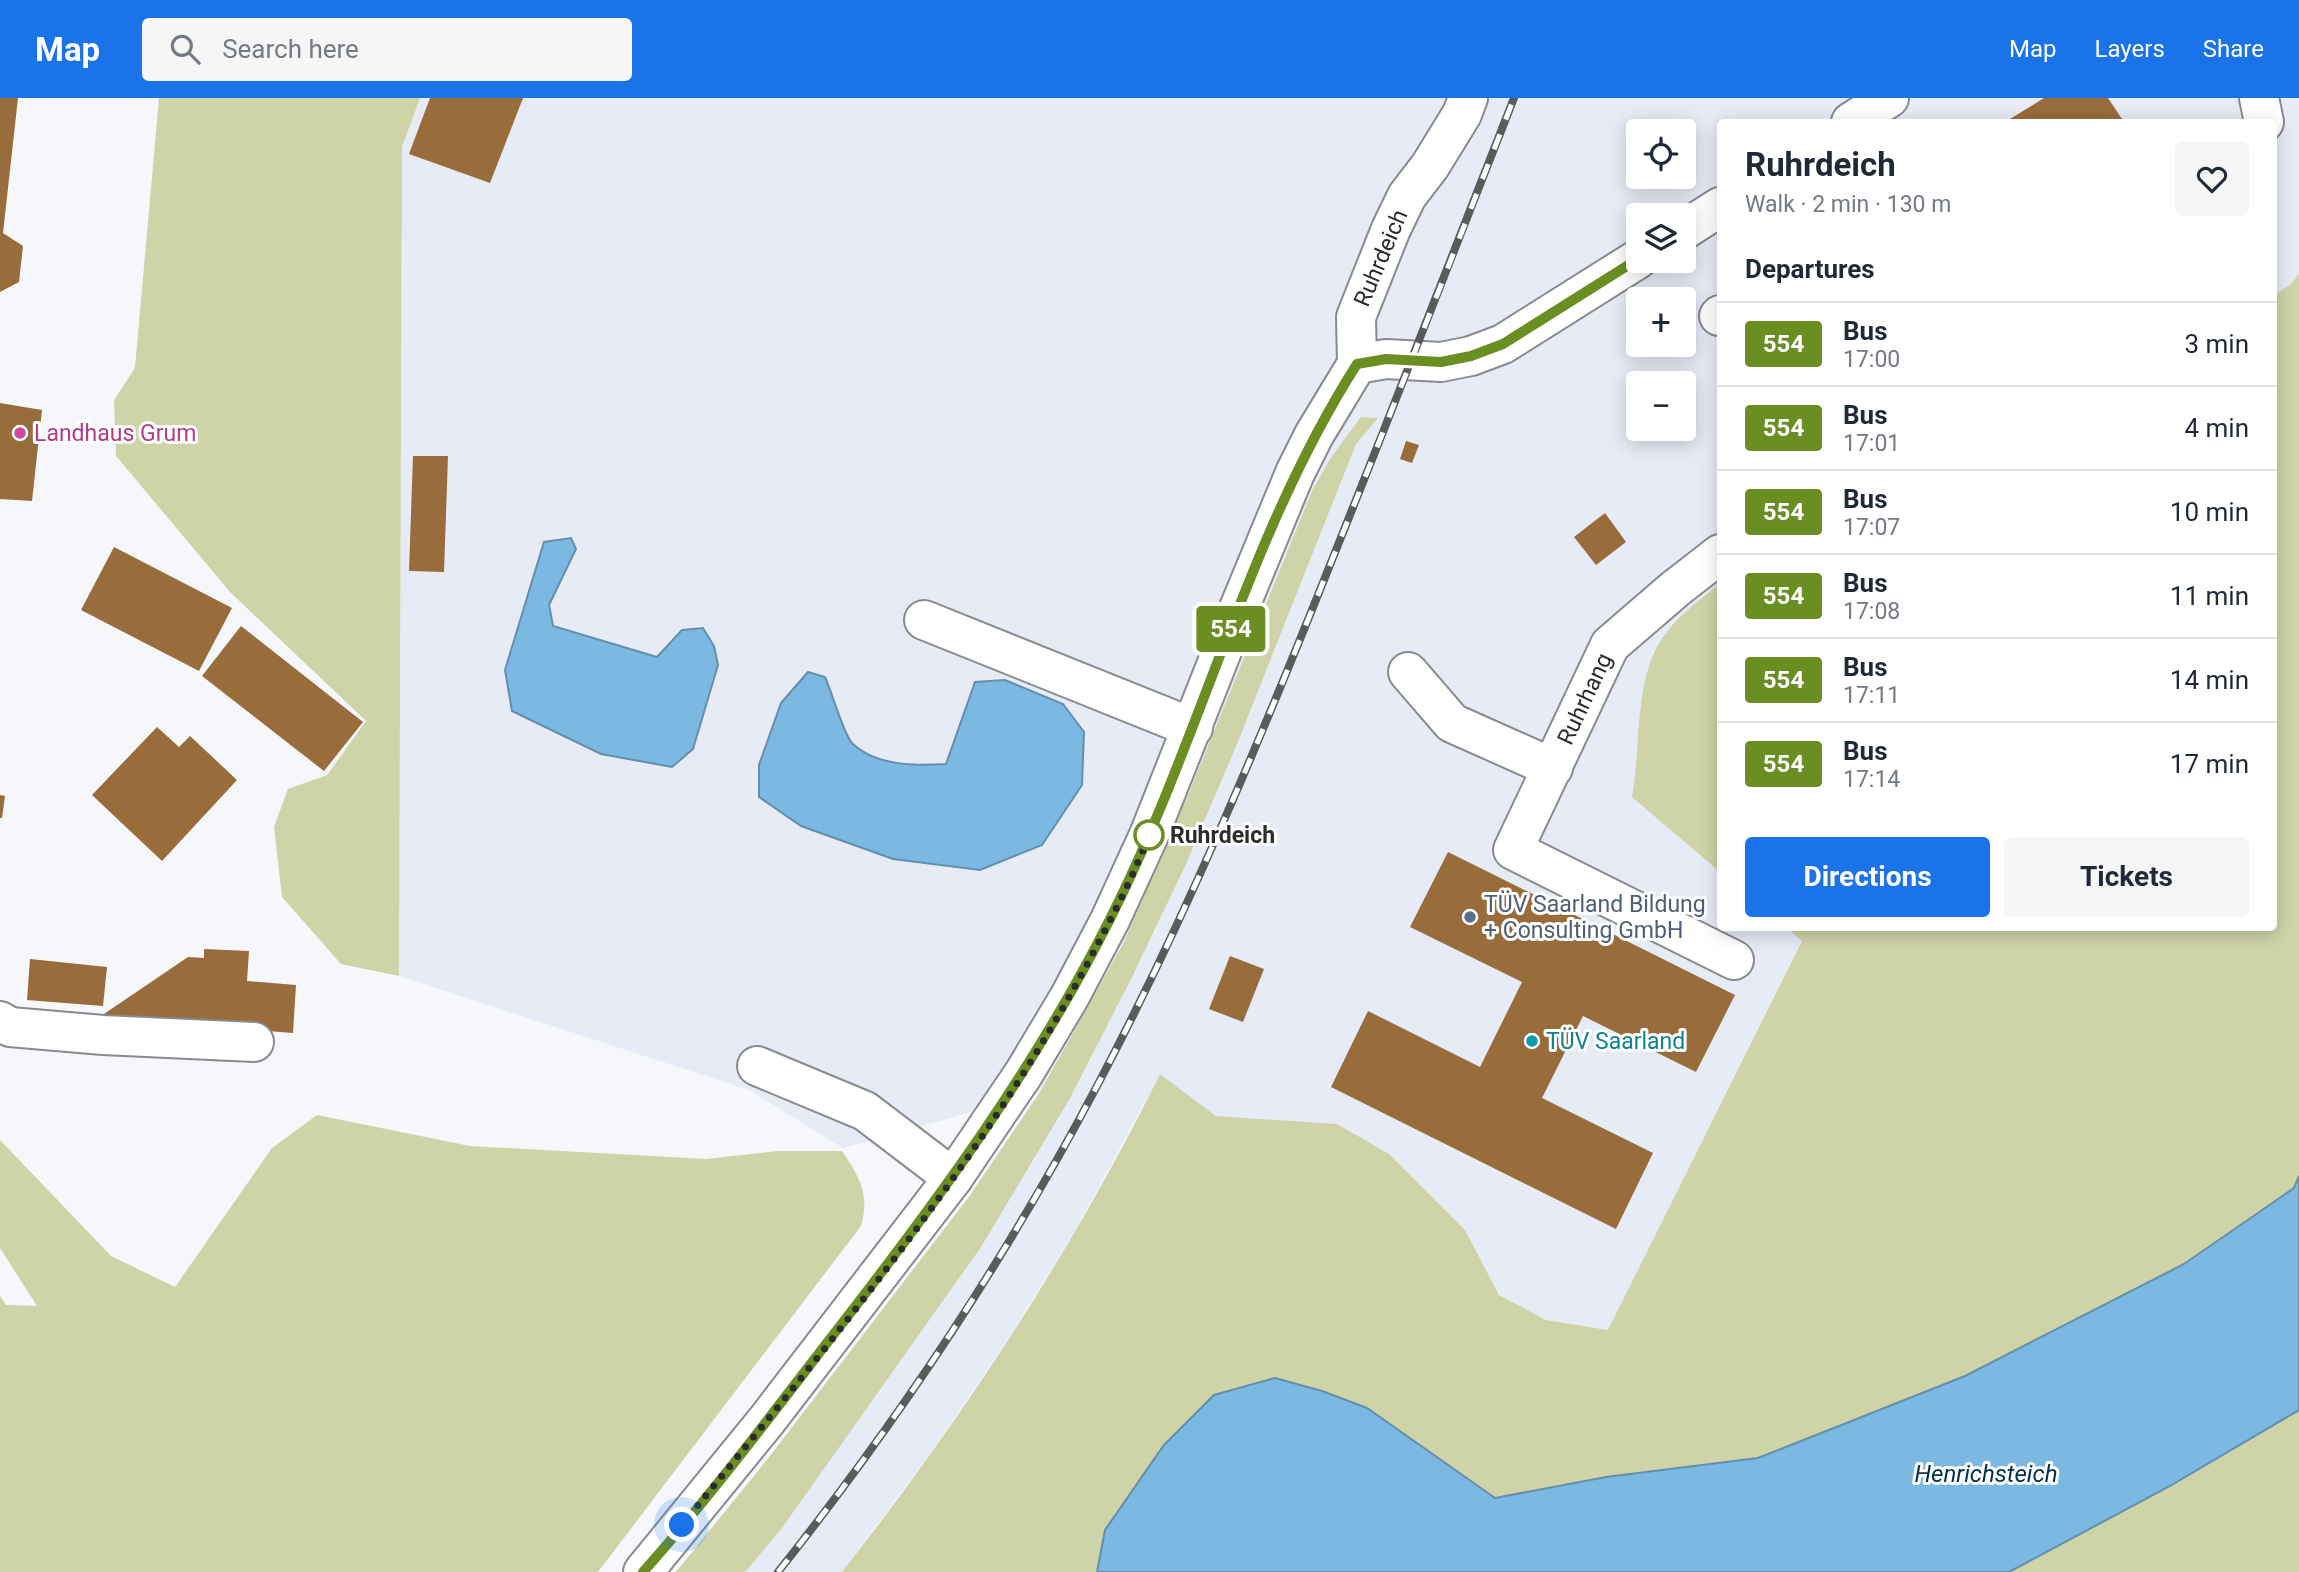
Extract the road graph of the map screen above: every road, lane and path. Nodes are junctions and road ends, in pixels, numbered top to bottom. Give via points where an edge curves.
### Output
1 (1468, 98) edge
2 (1889, 98) edge
3 (2259, 98) edge
4 (1856, 119) edge
5 (2263, 119) edge
6 (1717, 209) edge
7 (1696, 222) edge
8 (1626, 267) edge
9 (1357, 364) junction
10 (1717, 556) edge
11 (924, 620) dead end
12 (1408, 672) dead end
13 (1193, 727) junction
14 (1553, 768) junction
15 (1734, 960) dead end
16 (0, 1021) edge
17 (254, 1042) dead end
18 (757, 1066) dead end
19 (953, 1178) junction
20 (643, 1572) edge

1 - 9 street, Ruhrdeich via 1391,229 1356,317
2 - 4 street
3 - 5 street
6 - 7 street
8 - 9 street via 1503,344 1471,356 1441,362 1386,359
9 - 13 street via 1295,473
10 - 14 street, Ruhrhang via 1610,645
11 - 13 street
12 - 14 street via 1452,723
13 - 19 street via 1149,835 1070,996
14 - 15 street, Ruhrhang via 1513,850
16 - 17 street via 10,1027 103,1035
18 - 19 street via 865,1111
19 - 20 street

